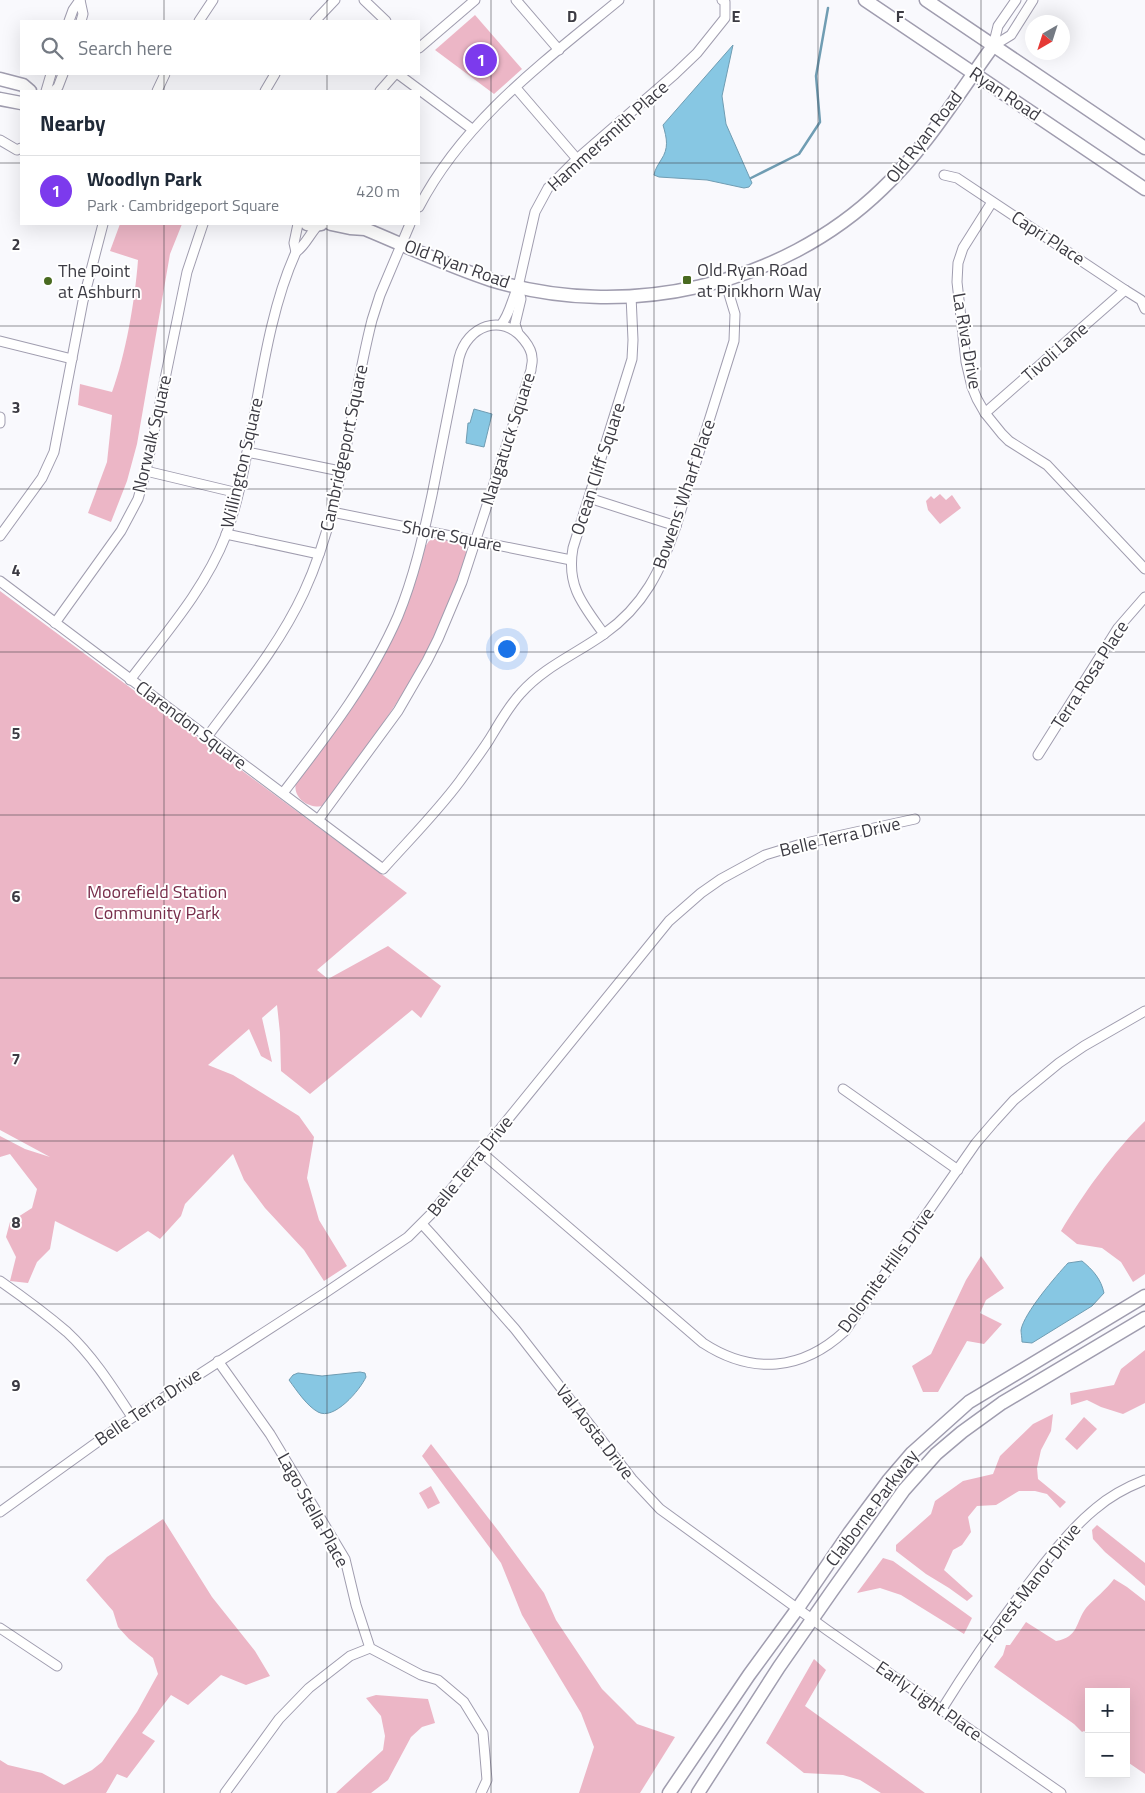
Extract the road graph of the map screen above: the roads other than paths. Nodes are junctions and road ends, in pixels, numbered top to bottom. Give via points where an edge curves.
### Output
1 (80, 0) edge
2 (335, 0) edge
3 (364, 0) edge
4 (476, 0) edge
5 (516, 0) edge
6 (619, 0) edge
7 (865, 0) edge
8 (926, 0) edge
9 (1016, 0) edge
10 (1033, 0) edge
11 (724, 1) edge
12 (208, 2) edge
13 (69, 20) edge
14 (81, 20) edge
15 (199, 20) edge
16 (316, 20) edge
17 (385, 20) edge
18 (993, 46) junction
19 (420, 47) edge
20 (559, 50) junction
21 (973, 73) junction
22 (51, 75) edge
23 (63, 75) edge
24 (165, 75) edge
25 (275, 75) edge
26 (395, 75) edge
27 (397, 75) edge
28 (0, 79) edge
29 (516, 88) junction
30 (29, 90) edge
31 (46, 90) edge
32 (55, 90) edge
33 (157, 90) edge
34 (266, 90) edge
35 (381, 90) edge
36 (418, 90) edge
37 (420, 91) edge
38 (0, 99) edge
39 (20, 103) edge
40 (472, 129) junction
41 (0, 140) edge
42 (1145, 148) edge
43 (19, 149) edge
44 (577, 159) junction
45 (944, 176) dead end
46 (1145, 188) edge
47 (992, 202) junction
48 (420, 205) edge
49 (103, 225) edge
50 (203, 225) edge
51 (298, 225) edge
52 (319, 225) edge
53 (336, 225) edge
54 (410, 225) edge
55 (362, 226) edge
56 (401, 244) junction
57 (296, 252) junction
58 (725, 281) junction
59 (518, 286) junction
60 (1125, 290) junction
61 (631, 296) junction
62 (1145, 309) edge
63 (501, 325) junction
64 (518, 333) junction
65 (0, 341) edge
66 (72, 359) junction
67 (985, 414) junction
68 (0, 417) edge
69 (0, 423) edge
70 (247, 452) junction
71 (146, 470) junction
72 (340, 471) junction
73 (238, 493) junction
74 (589, 498) junction
75 (332, 512) junction
76 (676, 526) junction
77 (426, 530) junction
78 (226, 534) junction
79 (0, 536) edge
80 (475, 540) junction
81 (319, 554) junction
82 (571, 560) junction
83 (1145, 568) edge
84 (0, 581) edge
85 (1145, 597) edge
86 (55, 623) junction
87 (604, 634) junction
88 (130, 680) junction
89 (207, 738) junction
90 (1038, 755) dead end
91 (283, 793) junction
92 (915, 819) dead end
93 (318, 820) junction
94 (382, 869) joint
95 (1145, 1011) edge
96 (843, 1089) dead end
97 (481, 1152) junction
98 (958, 1170) junction
99 (422, 1224) junction
100 (0, 1281) edge
101 (1145, 1296) edge
102 (1145, 1318) edge
103 (218, 1361) junction
104 (132, 1418) junction
105 (1145, 1480) edge
106 (0, 1512) edge
107 (798, 1608) junction
108 (812, 1619) junction
109 (0, 1628) edge
110 (370, 1648) junction
111 (57, 1666) dead end
112 (942, 1710) junction
113 (225, 1793) edge
114 (481, 1793) edge
115 (670, 1793) edge
116 (698, 1793) edge
117 (1061, 1793) edge

1 - 13 street
1 - 14 street
2 - 16 street
3 - 17 street
4 - 19 street
5 - 20 street
6 - 20 street
7 - 21 main road, Ryan Road
8 - 18 main road, Ryan Road
9 - 18 street via 998,26
10 - 18 street via 1011,35
11 - 44 street, Hammersmith Place via 726,18 697,52
12 - 15 street
18 - 21 main road, Old Ryan Road
18 - 42 main road, Ryan Road
20 - 29 street
21 - 46 main road, Ryan Road
21 - 58 main road, Old Ryan Road via 909,162 863,206 804,246
22 - 31 street
23 - 32 street
24 - 33 street
25 - 34 street
26 - 35 street
27 - 36 street
28 - 30 main road via 23,85
29 - 40 street
29 - 44 street
37 - 40 street
38 - 39 main road
40 - 48 street via 448,159
41 - 43 street
44 - 59 street, Hammersmith Place via 548,188 540,201
45 - 47 street, Capri Place via 956,178
47 - 60 street, Capri Place
47 - 67 street, La Riva Drive via 963,248 957,282 966,362 972,387
49 - 66 street
50 - 71 street, Norwalk Square via 187,272
51 - 57 street, Willington Square via 294,243
52 - 57 street, Willington Square
53 - 55 main road, Old Ryan Road
54 - 56 street, Cambridgeport Square
55 - 56 main road, Old Ryan Road
56 - 59 main road, Old Ryan Road via 472,273
56 - 72 street, Cambridgeport Square via 372,320
57 - 70 street, Willington Square via 277,305
58 - 61 main road, Old Ryan Road via 672,292
58 - 76 street, Bowens Wharf Place via 735,314 734,341
59 - 61 main road, Old Ryan Road via 566,295
59 - 63 street, Hammersmith Place
59 - 64 street, Hammersmith Place via 522,299 515,324
60 - 62 street, Capri Place via 1140,300
60 - 67 street, Tivoli Lane
61 - 74 street, Ocean Cliff Square via 632,359
63 - 64 street
63 - 77 street via 472,333 461,351
64 - 80 street, Naugatuck Square via 532,358 530,370
65 - 66 street
66 - 79 street via 54,452 30,496
67 - 83 street, La Riva Drive via 1009,441 1047,465
68 - 69 street
70 - 72 street
70 - 73 street, Willington Square
71 - 73 street
71 - 86 street, Norwalk Square via 138,499 122,531
72 - 75 street, Cambridgeport Square
73 - 78 street, Willington Square
74 - 76 street
74 - 82 street, Ocean Cliff Square
75 - 77 street, Shore Square
75 - 81 street, Cambridgeport Square
76 - 87 street, Bowens Wharf Place via 662,564 648,588 630,611
77 - 80 street, Shore Square
77 - 91 street via 398,616 376,661
78 - 81 street
78 - 88 street, Willington Square via 207,574 185,608
80 - 82 street, Shore Square
80 - 93 street, Naugatuck Square via 458,591 427,661 398,711
81 - 89 street, Cambridgeport Square via 305,591 284,631
82 - 87 street, Ocean Cliff Square via 573,584 583,605
84 - 86 street, Clarendon Square
85 - 90 street, Terra Rosa Place via 1118,628
86 - 88 street, Clarendon Square
87 - 94 street, Bowens Wharf Place via 540,674 526,688 432,817
88 - 89 street, Clarendon Square
89 - 91 street, Clarendon Square
91 - 93 street, Clarendon Square
92 - 97 street, Belle Terra Drive via 765,855 701,893 669,921
93 - 94 street, Clarendon Square
95 - 98 street, Dolomite Hills Drive via 1084,1046 1036,1080 994,1122
96 - 98 street
97 - 98 street, Dolomite Hills Drive via 703,1343 730,1358 761,1365 806,1358 845,1331
97 - 99 street, Belle Terra Drive
99 - 103 street, Belle Terra Drive via 325,1293
99 - 107 street, Val Aosta Drive via 515,1329 644,1493 668,1516
100 - 104 street via 68,1333 99,1368
101 - 107 main road, Claiborne Parkway via 990,1388 930,1435 888,1481
102 - 108 main road, Claiborne Parkway via 1002,1403 936,1454 904,1490
103 - 104 street, Belle Terra Drive
103 - 110 street, Lago Stella Place via 270,1434 345,1559
104 - 106 street, Belle Terra Drive
105 - 112 street, Forest Manor Drive via 1114,1495 1081,1521 1009,1609
107 - 108 street, Early Light Place
107 - 115 main road, Claiborne Parkway
108 - 112 street, Early Light Place
108 - 116 main road, Claiborne Parkway
109 - 111 street
110 - 113 street via 350,1656 279,1719
110 - 114 street via 421,1675 438,1680 464,1702 483,1733 487,1780
112 - 117 street, Early Light Place

